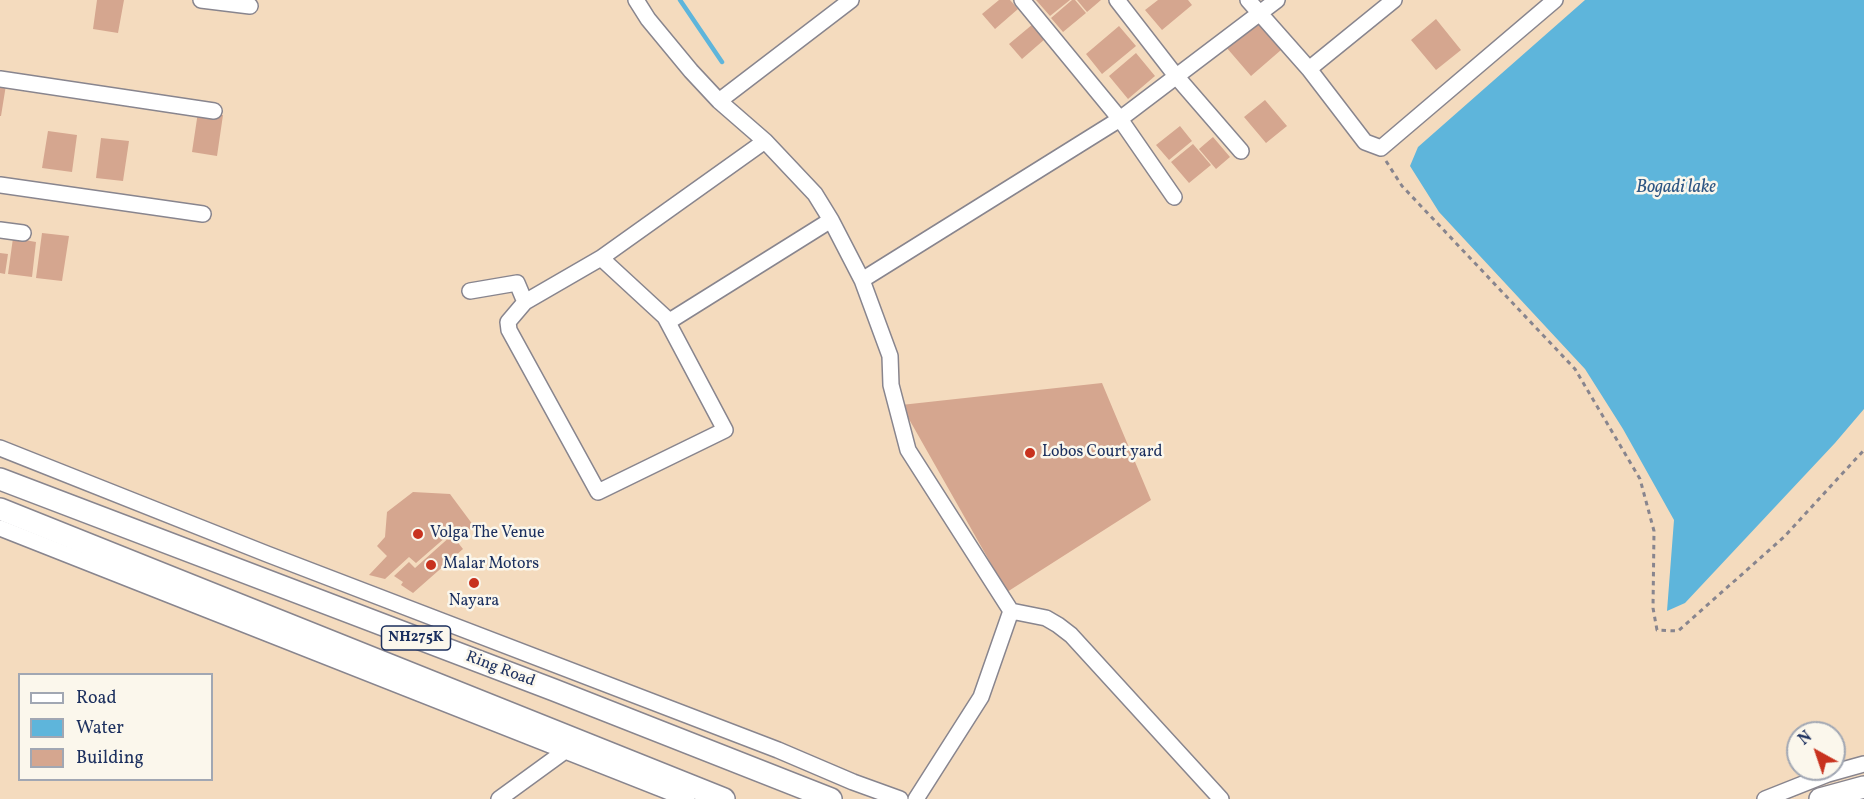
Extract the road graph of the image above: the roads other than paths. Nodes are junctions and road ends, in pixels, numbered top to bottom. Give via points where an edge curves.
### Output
1 (201, 0) edge
2 (636, 0) edge
3 (851, 0) edge
4 (1022, 0) edge
5 (1117, 0) edge
6 (1248, 0) edge
7 (1277, 0) edge
8 (1394, 0) edge
9 (1555, 0) edge
10 (250, 6) dead end
11 (1259, 14) junction
12 (1309, 69) junction
13 (1176, 76) junction
14 (0, 79) edge
15 (719, 101) junction
16 (214, 111) dead end
17 (1120, 119) junction
18 (765, 141) junction
19 (1241, 151) dead end
20 (0, 185) edge
21 (1174, 197) dead end
22 (203, 214) dead end
23 (831, 220) junction
24 (0, 230) edge
25 (23, 233) dead end
26 (601, 258) junction
27 (862, 280) junction
28 (470, 291) dead end
29 (525, 302) junction
30 (668, 322) junction
31 (0, 448) edge
32 (0, 479) edge
33 (0, 510) edge
34 (0, 528) edge
35 (1011, 611) junction
36 (565, 751) junction
37 (1864, 764) edge
38 (1864, 787) edge
39 (499, 799) edge
40 (687, 799) edge
41 (724, 799) edge
42 (831, 799) edge
43 (900, 799) edge
44 (916, 799) edge
45 (1221, 799) edge
46 (1765, 799) edge
47 (1820, 799) edge

1 - 10 street
2 - 15 street
3 - 15 street
4 - 17 street
5 - 13 street
6 - 11 street
7 - 11 street
8 - 12 street
9 - 12 street via 1381,148 1365,142
11 - 12 street
11 - 13 street
13 - 17 street
13 - 19 street
14 - 16 street
15 - 18 street
17 - 21 street
17 - 27 street
18 - 23 street via 815,194
18 - 26 street
20 - 22 street
23 - 27 street
23 - 30 street
24 - 25 street
26 - 29 street
26 - 30 street
27 - 35 street via 890,356 891,385 908,450
28 - 29 street via 517,283
29 - 30 street via 508,322 509,330 598,492 725,430
31 - 43 street
32 - 42 highway, Ring Road / NH275K
33 - 41 highway, NH275K
34 - 36 street
35 - 44 street via 981,697
35 - 45 street via 1046,618 1071,635
36 - 39 street
36 - 40 street
37 - 46 street
38 - 47 highway

